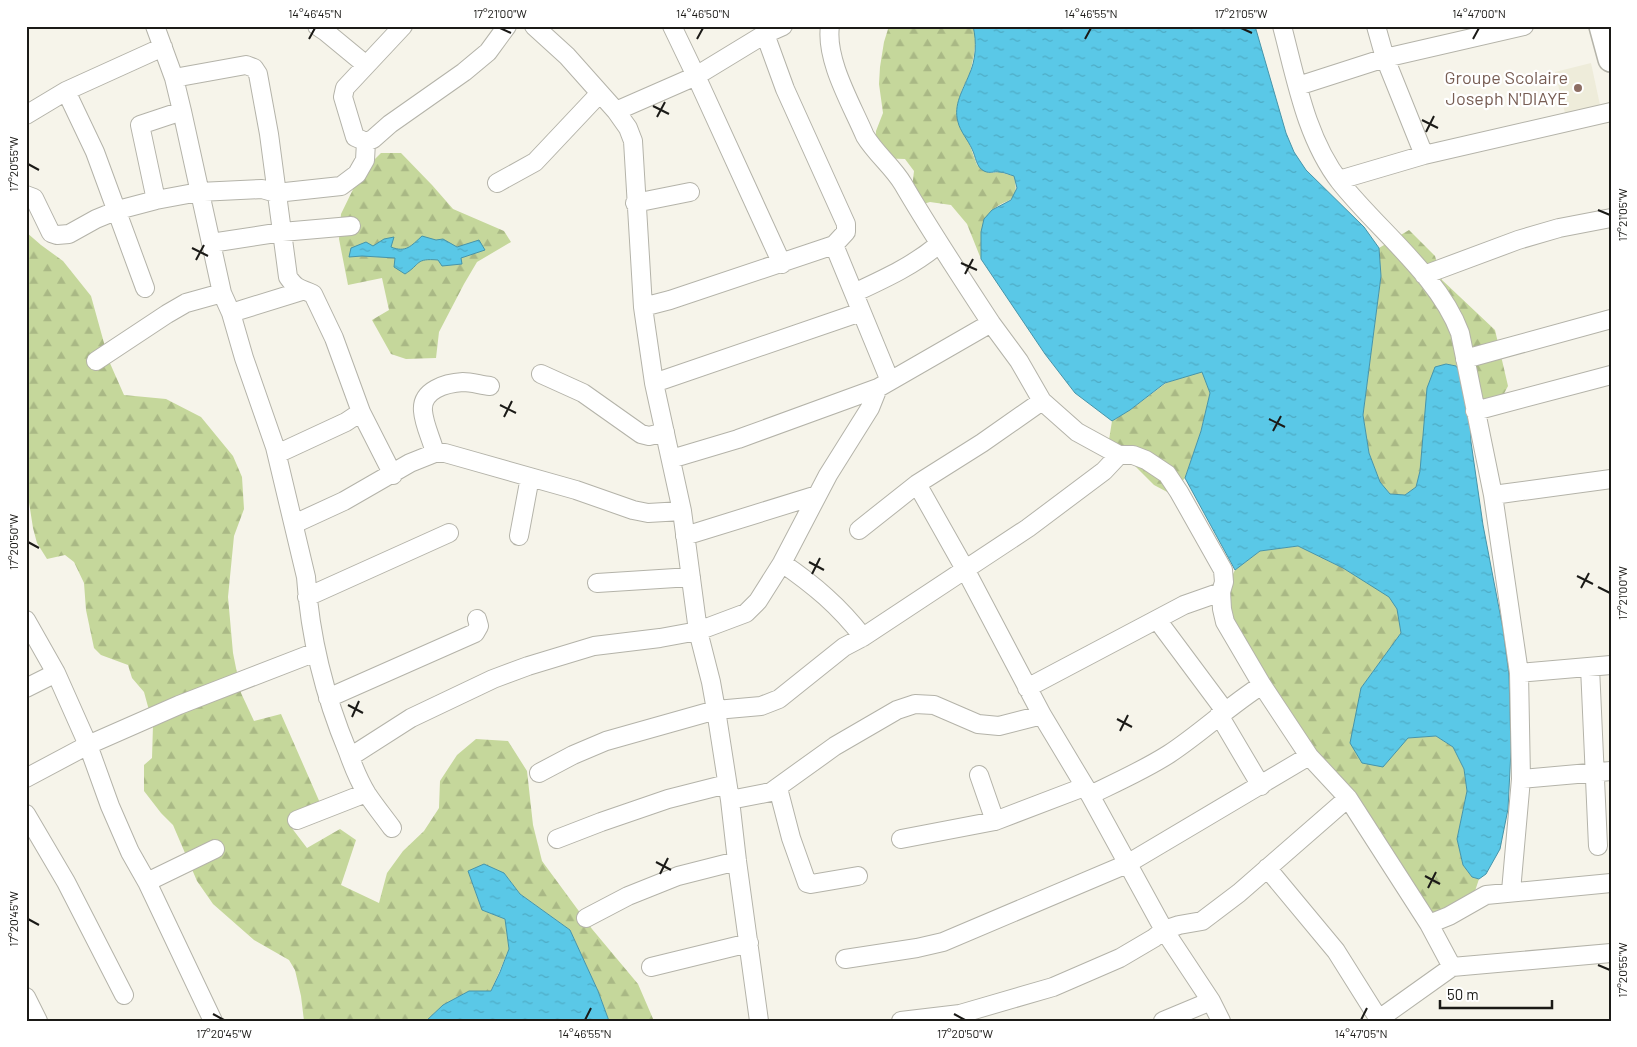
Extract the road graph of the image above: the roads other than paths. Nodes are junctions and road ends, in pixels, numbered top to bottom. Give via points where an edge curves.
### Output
1 (155, 26) edge
2 (317, 26) edge
3 (403, 26) edge
4 (507, 26) edge
5 (534, 26) edge
6 (672, 26) edge
7 (783, 26) edge
8 (830, 26) edge
9 (1282, 26) edge
10 (1376, 26) edge
11 (1524, 26) edge
12 (1602, 26) edge
13 (1485, 31) edge
14 (765, 34) junction
15 (163, 47) junction
16 (1385, 58) junction
17 (1611, 59) edge
18 (366, 65) junction
19 (696, 76) junction
20 (174, 78) junction
21 (1298, 86) junction
22 (66, 91) junction
23 (600, 93) junction
24 (182, 111) junction
25 (616, 111) junction
26 (1611, 112) edge
27 (26, 115) edge
28 (366, 142) junction
29 (1424, 155) junction
30 (1339, 180) junction
31 (497, 183) dead end
32 (199, 192) junction
33 (690, 192) dead end
34 (276, 193) junction
35 (26, 195) edge
36 (156, 200) junction
37 (635, 203) junction
38 (118, 210) junction
39 (1611, 218) edge
40 (351, 226) dead end
41 (282, 232) junction
42 (211, 243) junction
43 (939, 244) junction
44 (834, 245) junction
45 (782, 264) junction
46 (1424, 275) junction
47 (145, 288) dead end
48 (302, 291) junction
49 (222, 293) junction
50 (854, 293) junction
51 (643, 307) junction
52 (861, 312) junction
53 (231, 313) junction
54 (1611, 319) edge
55 (991, 323) junction
56 (1465, 360) junction
57 (96, 361) dead end
58 (541, 374) dead end
59 (1611, 375) edge
60 (654, 384) junction
61 (884, 384) junction
62 (490, 386) dead end
63 (1042, 402) junction
64 (1475, 411) junction
65 (361, 412) junction
66 (665, 432) junction
67 (435, 453) junction
68 (277, 454) junction
69 (1119, 455) junction
70 (671, 459) junction
71 (393, 475) junction
72 (530, 477) junction
73 (1611, 478) edge
74 (917, 484) junction
75 (817, 495) junction
76 (1494, 495) junction
77 (682, 511) junction
78 (294, 524) junction
79 (859, 530) dead end
80 (449, 533) dead end
81 (519, 536) dead end
82 (685, 536) junction
83 (782, 563) junction
84 (965, 569) junction
85 (691, 576) junction
86 (597, 583) dead end
87 (1221, 592) junction
88 (307, 598) junction
89 (477, 619) dead end
90 (26, 620) edge
91 (1158, 620) junction
92 (698, 631) junction
93 (864, 637) junction
94 (316, 652) junction
95 (1611, 665) edge
96 (1590, 666) junction
97 (56, 673) junction
98 (1519, 673) junction
99 (1262, 685) junction
100 (26, 688) edge
101 (1027, 688) junction
102 (328, 698) junction
103 (716, 710) junction
104 (1222, 713) junction
105 (1042, 715) junction
106 (88, 745) junction
107 (1309, 756) junction
108 (350, 757) junction
109 (1603, 772) edge
110 (539, 774) dead end
111 (979, 775) dead end
112 (26, 778) edge
113 (1521, 779) junction
114 (1261, 786) junction
115 (778, 788) junction
116 (1087, 791) junction
117 (729, 792) junction
118 (366, 793) junction
119 (1348, 798) junction
120 (26, 814) edge
121 (297, 820) dead end
122 (995, 821) junction
123 (392, 828) dead end
124 (557, 839) dead end
125 (901, 839) dead end
126 (1598, 846) dead end
127 (215, 849) dead end
128 (736, 861) junction
129 (1127, 864) junction
130 (1267, 868) junction
131 (858, 876) dead end
132 (147, 882) junction
133 (1611, 883) edge
134 (1511, 891) junction
135 (586, 918) dead end
136 (1429, 924) junction
137 (1164, 930) junction
138 (749, 943) junction
139 (1611, 953) edge
140 (845, 959) dead end
141 (1452, 967) junction
142 (651, 968) dead end
143 (124, 995) dead end
144 (26, 997) edge
145 (1211, 1001) junction
146 (1380, 1020) edge
147 (38, 1021) edge
148 (213, 1021) edge
149 (759, 1021) edge
150 (901, 1021) edge
151 (1163, 1021) edge
152 (1222, 1021) edge

1 - 15 street
2 - 18 street
3 - 18 street
4 - 28 street via 488,52 464,72
5 - 23 street
6 - 19 street
7 - 14 street
8 - 43 street via 830,54 865,136 902,183
9 - 21 street
10 - 16 street
11 - 13 street
12 - 17 main road
13 - 16 street
14 - 19 street
14 - 44 street via 785,89 846,224 846,232
15 - 20 street
15 - 22 street
16 - 21 street
16 - 29 street
18 - 28 street via 345,88 343,97 355,137
19 - 25 street
19 - 45 street
20 - 24 street
20 - 34 street via 246,65 254,68 258,74 269,134
21 - 30 street via 1318,146
22 - 27 street
22 - 38 street
23 - 25 street
23 - 31 street via 535,162
24 - 32 street
24 - 36 street via 140,125
25 - 37 street via 628,128 632,141
26 - 29 street
28 - 34 street via 364,160 357,174 341,186
29 - 30 street
30 - 46 street
32 - 34 street via 262,190
32 - 36 street
32 - 42 street
33 - 37 street
34 - 41 street
35 - 38 street via 34,198 51,232 57,235 69,234
36 - 38 street
37 - 51 street
38 - 47 street
39 - 46 street via 1518,240
40 - 41 street
41 - 42 street
41 - 48 street via 288,277
42 - 49 street
43 - 50 street via 898,272
43 - 55 street
44 - 45 street
44 - 50 street
45 - 51 street
46 - 56 street via 1456,322
48 - 53 street
48 - 65 street via 312,294 334,338
49 - 53 street
49 - 57 street via 186,303
50 - 52 street
51 - 60 street
52 - 60 street
52 - 61 street
53 - 68 street
54 - 56 street
55 - 61 street
55 - 63 street via 1019,361
56 - 64 street
58 - 66 street via 583,393 642,434 649,436
59 - 64 street
60 - 66 street
61 - 70 street via 738,439
61 - 75 street
62 - 67 street via 464,382 447,385 428,394 423,410
63 - 69 street via 1077,432
63 - 74 street
64 - 76 street
65 - 68 street
65 - 71 street
66 - 70 street
67 - 71 street via 410,463
67 - 72 street
68 - 78 street
69 - 84 street via 1104,471 1028,528
69 - 87 street via 1133,455 1146,460 1167,474 1223,570
70 - 77 street
71 - 78 street
72 - 77 street via 634,510 648,513
72 - 81 street
73 - 76 street
74 - 79 street
74 - 84 street
75 - 82 street
75 - 83 street
76 - 98 street
77 - 82 street
78 - 88 street via 306,577
80 - 88 street
82 - 85 street
83 - 92 street via 758,601 746,612
83 - 93 street via 815,586
84 - 93 street
84 - 101 street
85 - 86 street
85 - 92 street
87 - 91 street via 1184,605
87 - 99 street via 1225,622
88 - 94 street
89 - 102 street via 476,634
90 - 97 street
91 - 101 street
91 - 104 street
92 - 103 street
92 - 108 street via 594,646 528,666 411,718
93 - 103 street via 836,653 779,698 760,706
94 - 102 street
94 - 106 street via 179,705
95 - 96 street
96 - 98 street
96 - 109 street
97 - 100 street
97 - 106 street
98 - 113 street
99 - 104 street
99 - 107 street
101 - 105 street
102 - 108 street
103 - 110 street via 606,741
103 - 117 street
104 - 114 street
104 - 116 street via 1168,754 1132,774
105 - 115 street via 999,726 978,724 934,705 915,704 897,710 835,746
105 - 116 street
106 - 112 street
106 - 132 street via 110,806
107 - 114 street
107 - 119 street
108 - 118 street
109 - 113 street
109 - 126 street
111 - 122 street
113 - 134 street
114 - 129 street
115 - 117 street via 771,792
115 - 131 street via 807,883
116 - 122 street
116 - 129 street
117 - 124 street via 668,798
117 - 128 street
118 - 121 street
118 - 123 street
119 - 130 street
119 - 136 street
120 - 143 street via 66,882
122 - 125 street
127 - 132 street
128 - 135 street via 678,876 628,896
128 - 138 street
129 - 137 street
129 - 140 street via 943,942
130 - 137 street via 1202,921
130 - 146 street via 1336,951
132 - 148 street
133 - 134 street
134 - 136 street via 1486,895
136 - 141 street
137 - 145 street
137 - 150 street via 1120,958 1053,987 960,1014
138 - 142 street
138 - 149 street
139 - 141 street
141 - 146 street
144 - 147 street
145 - 151 street
145 - 152 street

